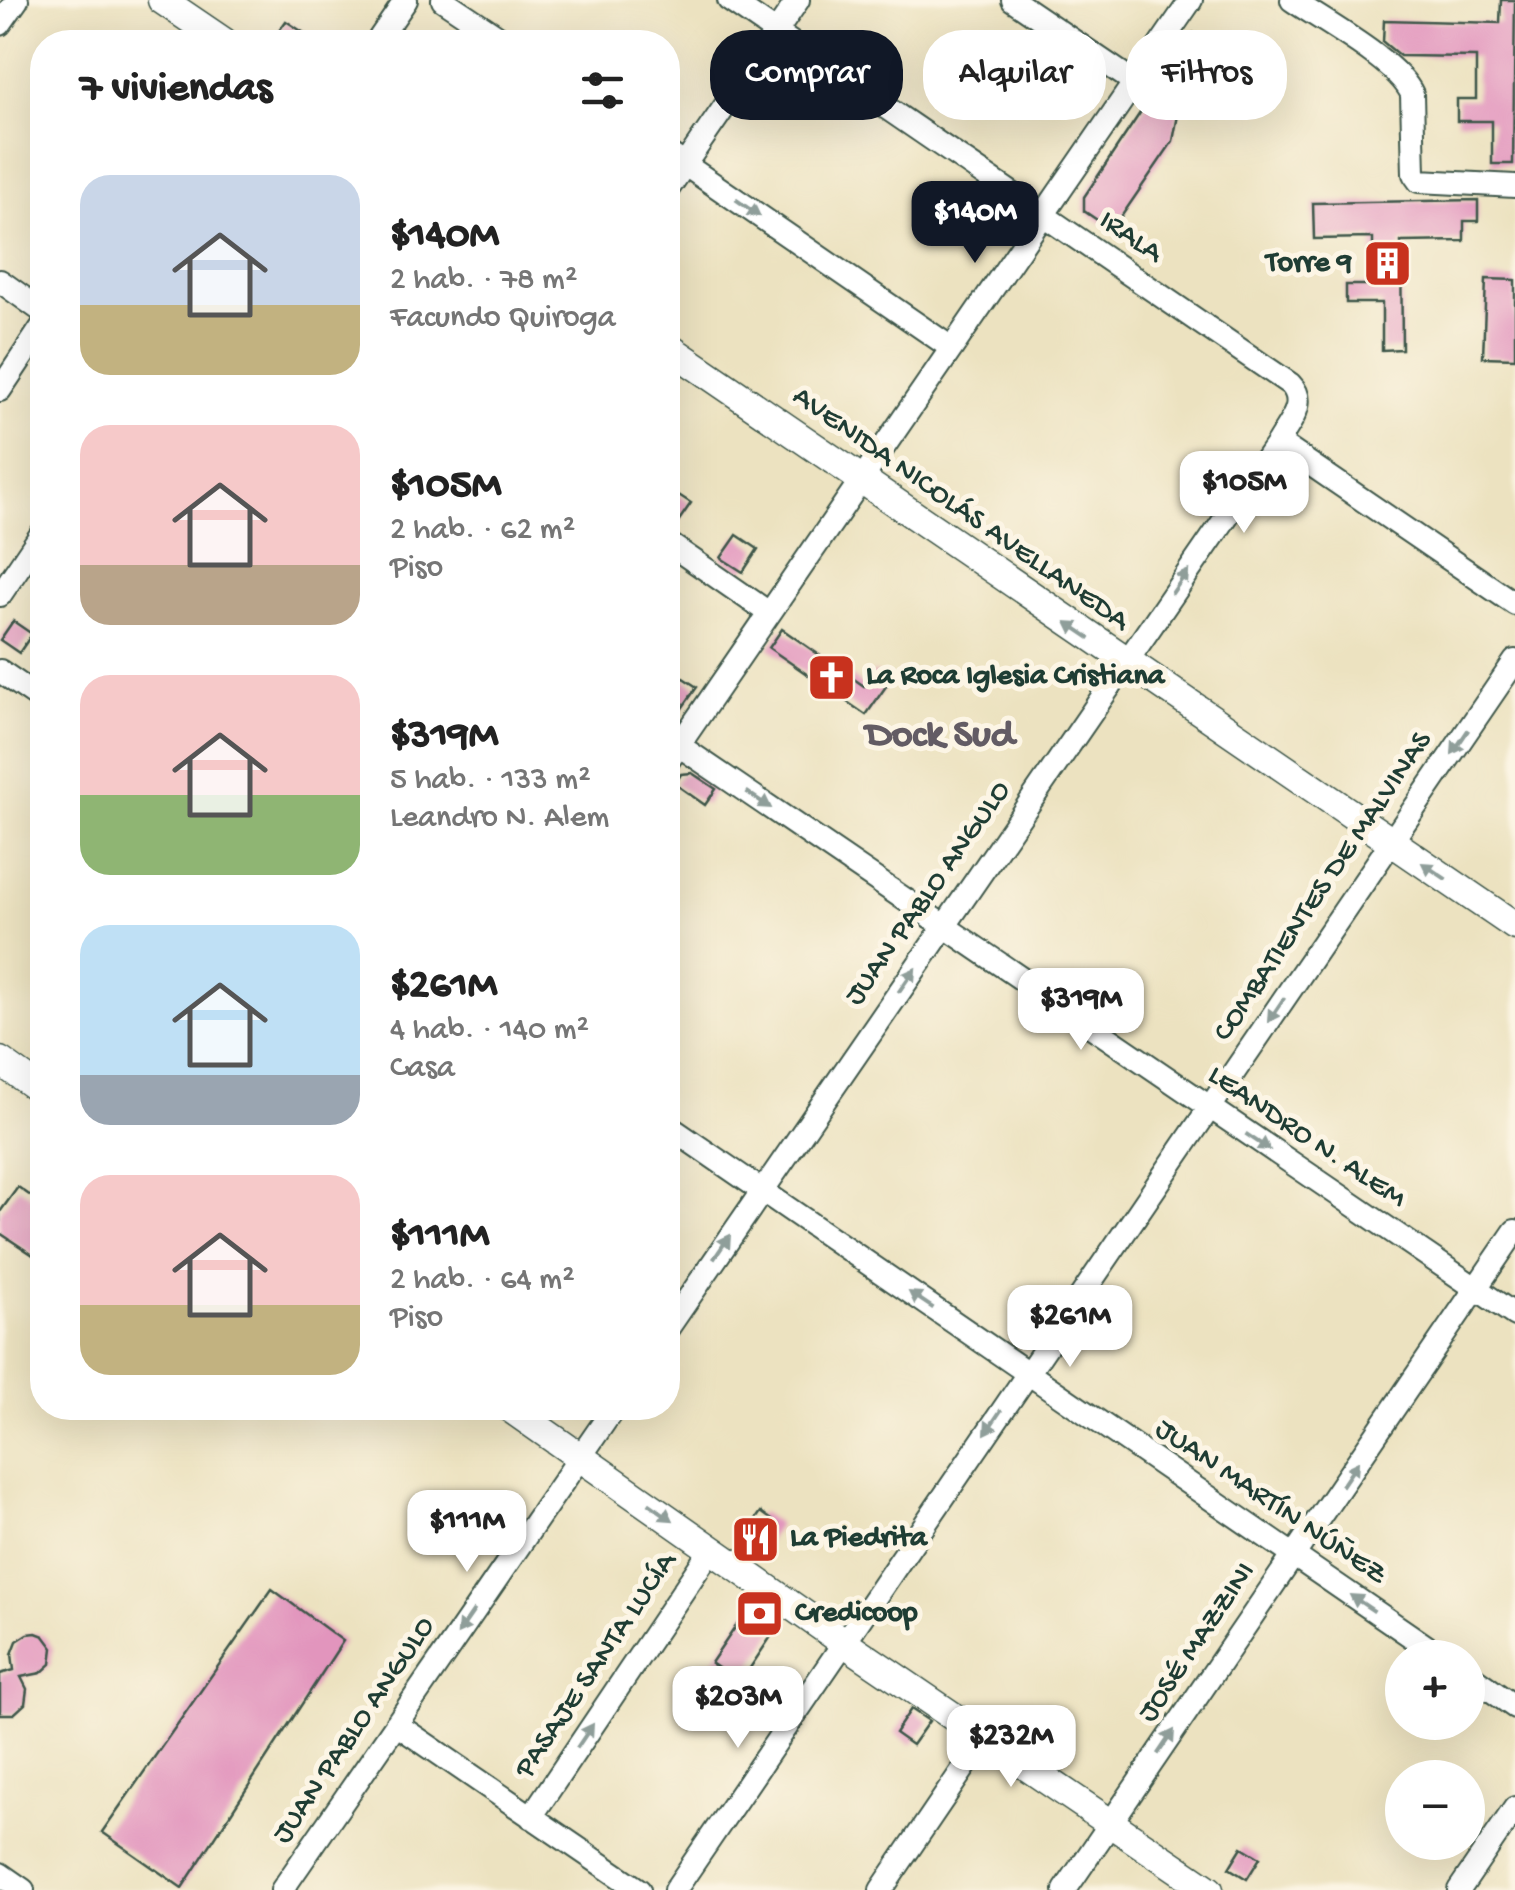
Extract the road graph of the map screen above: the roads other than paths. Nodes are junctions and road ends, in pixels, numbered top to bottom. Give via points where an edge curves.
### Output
1 (16, 0) edge
2 (162, 0) edge
3 (406, 0) edge
4 (443, 0) edge
5 (729, 0) edge
6 (798, 0) edge
7 (1013, 0) edge
8 (1190, 0) edge
9 (1292, 0) edge
10 (0, 24) edge
11 (206, 30) edge
12 (385, 30) edge
13 (488, 30) edge
14 (772, 30) edge
15 (776, 30) edge
16 (1170, 30) edge
17 (1126, 77) edge
18 (1126, 94) edge
19 (710, 115) edge
20 (903, 120) edge
21 (680, 153) edge
22 (680, 161) edge
23 (1515, 186) edge
24 (1042, 215) junction
25 (0, 282) edge
26 (30, 302) edge
27 (30, 346) edge
28 (950, 347) junction
29 (680, 356) edge
30 (0, 390) edge
31 (1298, 392) joint
32 (1278, 442) junction
33 (860, 480) junction
34 (30, 551) edge
35 (680, 551) edge
36 (0, 595) edge
37 (1515, 604) edge
38 (770, 613) junction
39 (1124, 662) junction
40 (1515, 662) edge
41 (0, 671) edge
42 (30, 692) edge
43 (680, 736) edge
44 (680, 754) edge
45 (1392, 841) junction
46 (1515, 926) edge
47 (944, 927) junction
48 (0, 1062) edge
49 (30, 1082) edge
50 (1208, 1108) junction
51 (680, 1134) edge
52 (761, 1190) junction
53 (1515, 1231) edge
54 (1476, 1289) junction
55 (680, 1310) edge
56 (1515, 1315) edge
57 (1026, 1372) junction
58 (528, 1420) edge
59 (606, 1420) edge
60 (581, 1456) junction
61 (712, 1548) junction
62 (1294, 1556) junction
63 (1417, 1640) edge
64 (845, 1643) junction
65 (1485, 1686) edge
66 (1515, 1706) edge
67 (396, 1724) junction
68 (985, 1737) junction
69 (1515, 1808) edge
70 (531, 1817) junction
71 (1111, 1823) junction
72 (0, 1874) edge
73 (23, 1890) edge
74 (282, 1890) edge
75 (639, 1890) edge
76 (675, 1890) edge
77 (881, 1890) edge
78 (1065, 1890) edge
79 (1210, 1890) edge
80 (1459, 1890) edge

1 - 10 street
2 - 11 main road
3 - 12 street
4 - 13 street
5 - 14 street, IRALA
6 - 15 street
7 - 17 street
8 - 16 street
9 - 23 street via 1393,69 1412,94 1419,181
18 - 24 street
19 - 21 street
20 - 24 street, IRALA
22 -> 28 street
24 - 28 street
24 - 31 street, IRALA
25 - 26 street
27 - 30 street
28 - 33 street
29 - 33 main road, AVENIDA NICOLÁS AVELLANEDA
31 - 32 street, JUAN PABLO ANGULO via 1297,409
32 - 37 street
39 -> 32 street, JUAN PABLO ANGULO
33 - 38 street
39 -> 33 main road, AVENIDA NICOLÁS AVELLANEDA
34 - 36 street
35 - 38 street
38 - 43 street
39 - 45 main road, AVENIDA NICOLÁS AVELLANEDA
39 - 47 street, JUAN PABLO ANGULO
40 -> 45 street, COMBATIENTES DE MALVINAS
41 - 42 street
44 -> 47 street, LEANDRO N. ALEM
46 -> 45 main road, AVENIDA NICOLÁS AVELLANEDA
45 -> 50 street, COMBATIENTES DE MALVINAS
47 - 50 street, LEANDRO N. ALEM
52 -> 47 street, JUAN PABLO ANGULO
48 - 49 main road
50 -> 54 street, LEANDRO N. ALEM
50 - 57 street, COMBATIENTES DE MALVINAS
51 - 52 street, JUAN MARTÍN NÚÑEZ
55 -> 52 street, JUAN PABLO ANGULO
57 -> 52 street, JUAN MARTÍN NÚÑEZ
53 - 54 street, JOSÉ MAZZINI
54 - 56 street, LEANDRO N. ALEM
62 -> 54 street, JOSÉ MAZZINI
57 - 62 street, JUAN MARTÍN NÚÑEZ
57 -> 64 street, COMBATIENTES DE MALVINAS
58 - 60 main road
59 - 60 street, JUAN PABLO ANGULO
60 -> 61 main road
60 -> 67 street, JUAN PABLO ANGULO
61 - 64 main road
70 -> 61 street, PASAJE SANTA LUCÍA
63 -> 62 street, JUAN MARTÍN NÚÑEZ
71 -> 62 street, JOSÉ MAZZINI
64 - 68 main road
64 - 76 street, COMBATIENTES DE MALVINAS
65 - 66 street
67 - 70 street
67 - 74 street, JUAN PABLO ANGULO
68 - 71 main road
68 - 77 street
69 - 80 street
70 - 75 street
71 - 78 street, JOSÉ MAZZINI
71 - 79 main road
72 - 73 street

